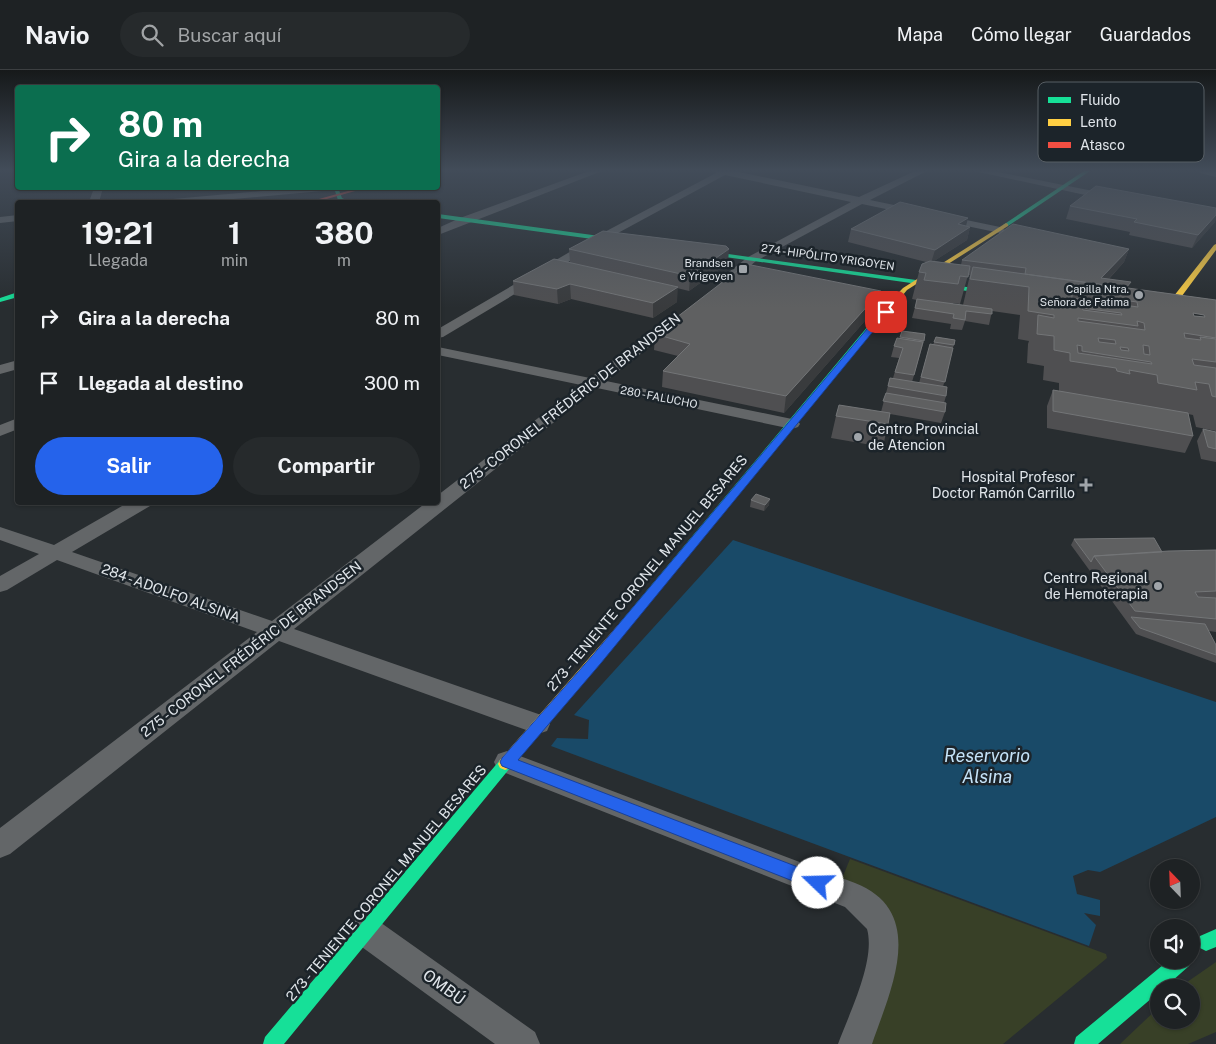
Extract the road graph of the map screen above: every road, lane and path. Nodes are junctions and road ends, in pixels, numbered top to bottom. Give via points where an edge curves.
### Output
1 (441, 216) edge
2 (474, 216) edge
3 (641, 216) edge
4 (830, 216) edge
5 (937, 216) edge
6 (1021, 216) edge
7 (15, 218) edge
8 (0, 220) edge
9 (464, 220) junction
10 (1000, 230) junction
11 (440, 231) edge
12 (601, 238) junction
13 (640, 244) edge
14 (1216, 246) edge
15 (680, 250) edge
16 (752, 259) junction
17 (917, 282) junction
18 (15, 289) edge
19 (709, 293) edge
20 (0, 294) edge
21 (15, 295) edge
22 (1012, 295) edge
23 (0, 300) edge
24 (687, 310) edge
25 (1167, 317) edge
26 (440, 333) edge
27 (440, 351) edge
28 (15, 365) edge
29 (0, 370) edge
30 (592, 383) junction
31 (15, 424) edge
32 (792, 424) junction
33 (0, 431) edge
34 (440, 501) edge
35 (138, 505) edge
36 (435, 505) edge
37 (0, 533) edge
38 (57, 552) junction
39 (0, 585) edge
40 (275, 630) junction
41 (538, 724) junction
42 (507, 762) junction
43 (0, 845) edge
44 (366, 931) junction
45 (1216, 933) edge
46 (1207, 942) edge
47 (1173, 969) edge
48 (272, 1044) edge
49 (523, 1044) edge
50 (855, 1044) edge
51 (1083, 1044) edge

1 - 9 street
2 - 9 street
3 - 12 street
4 - 16 street
5 - 10 street
6 - 10 street, 273 - TENIENTE CORONEL MANUEL BESARES
7 - 8 street
9 - 11 street
9 - 12 street
10 - 17 street, 273 - TENIENTE CORONEL MANUEL BESARES
12 - 13 street
12 - 26 street
14 - 25 street via 1169,308
15 - 16 street, 274 - HIPÓLITO YRIGOYEN
16 - 17 street, 274 - HIPÓLITO YRIGOYEN
16 - 19 street
17 - 22 street, 274 - HIPÓLITO YRIGOYEN
17 - 32 street, 273 - TENIENTE CORONEL MANUEL BESARES via 906,289 862,338
18 - 20 street
21 - 23 street
24 - 30 street, 275 - CORONEL FRÉDÉRIC DE BRANDSEN
27 - 30 street, 280 - FALUCHO
28 - 29 street
30 - 32 street, 280 - FALUCHO
30 - 34 street, 275 - CORONEL FRÉDÉRIC DE BRANDSEN
31 - 33 street
32 - 41 street, 273 - TENIENTE CORONEL MANUEL BESARES via 596,660
35 - 38 street
36 - 40 street, 275 - CORONEL FRÉDÉRIC DE BRANDSEN
37 - 38 street, 284 - ADOLFO ALSINA
38 - 39 street
38 - 40 street, 284 - ADOLFO ALSINA
40 - 41 street, 284 - ADOLFO ALSINA
40 - 43 street, 275 - CORONEL FRÉDÉRIC DE BRANDSEN
41 - 42 street, 273 - TENIENTE CORONEL MANUEL BESARES
42 - 44 street, 273 - TENIENTE CORONEL MANUEL BESARES
42 - 50 street via 855,897 868,907 880,922 885,941 882,962
44 - 48 street, 273 - TENIENTE CORONEL MANUEL BESARES
44 - 49 street, OMBÚ
45 - 46 street
47 - 51 street

